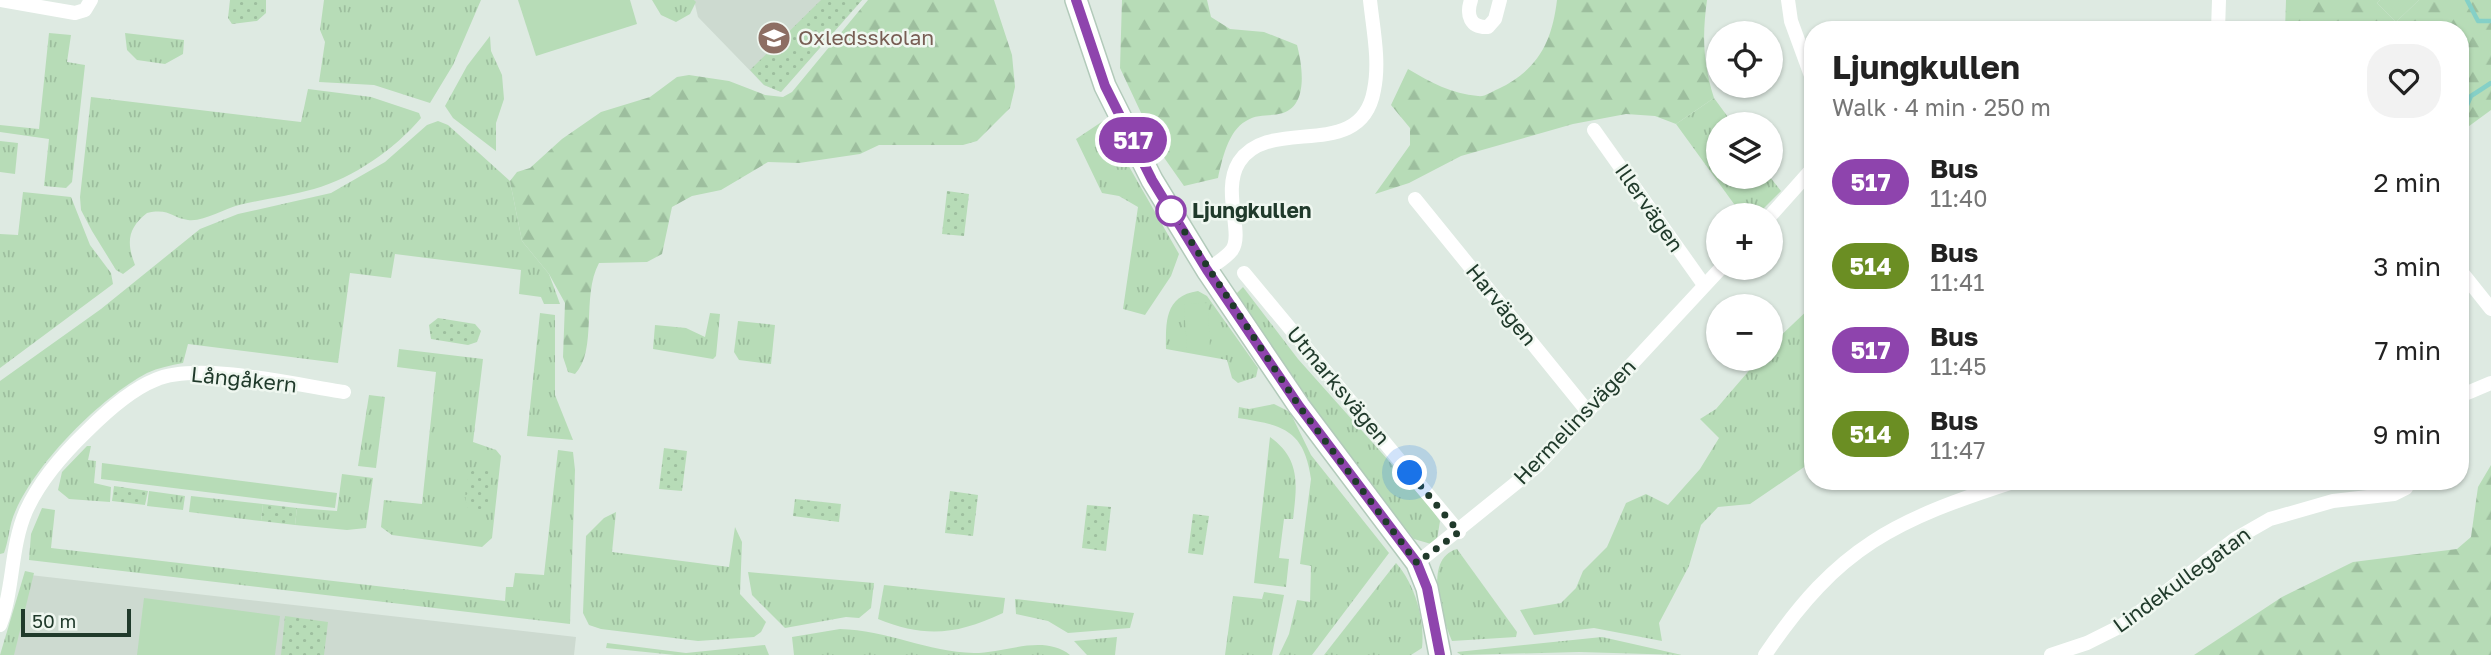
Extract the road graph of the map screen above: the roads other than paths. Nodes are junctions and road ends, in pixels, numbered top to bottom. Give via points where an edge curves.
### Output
1 (0, 0) edge
2 (91, 0) edge
3 (1076, 0) edge
4 (1370, 0) edge
5 (1471, 0) edge
6 (1500, 0) edge
7 (1788, 0) edge
8 (2218, 0) edge
9 (20, 1) edge
10 (2218, 21) edge
11 (1804, 56) edge
12 (1594, 131) dead end
13 (1804, 178) edge
14 (1415, 199) dead end
15 (1782, 203) edge
16 (1207, 270) junction
17 (1244, 273) dead end
18 (1709, 280) edge
19 (2469, 281) edge
20 (1704, 285) junction
21 (2491, 309) edge
22 (2491, 383) edge
23 (2469, 392) edge
24 (344, 393) dead end
25 (1588, 412) junction
26 (1991, 490) edge
27 (2403, 490) edge
28 (1459, 532) junction
29 (1417, 563) junction
30 (0, 625) edge
31 (1440, 655) edge
32 (1765, 655) edge
33 (2051, 655) edge

1 - 9 street
2 - 9 street via 85,10 75,13
3 - 16 street via 1105,86 1152,180
4 - 16 street via 1376,76 1367,109 1334,135 1268,140 1245,154 1231,187 1235,243
5 - 6 street via 1469,16 1480,27 1488,27 1495,19
7 - 11 street
8 - 10 street
12 - 20 street, Illervägen
13 - 15 street
14 - 25 street, Harvägen
16 - 29 street via 1299,406
17 - 28 street, Utmarksvägen
18 - 20 street, Hermelinsvägen
19 - 21 street
20 - 25 street, Hermelinsvägen
22 - 23 street
24 - 30 street, Långåkern via 198,371 157,378 145,385 113,407 73,445 36,493 18,533
25 - 28 street, Hermelinsvägen via 1537,466
26 - 32 street via 1917,516 1875,538 1829,574
27 - 33 street, Lindekullegatan via 2310,506 2252,528 2121,626
28 - 29 street, Hermelinsvägen
29 - 31 street via 1427,588

